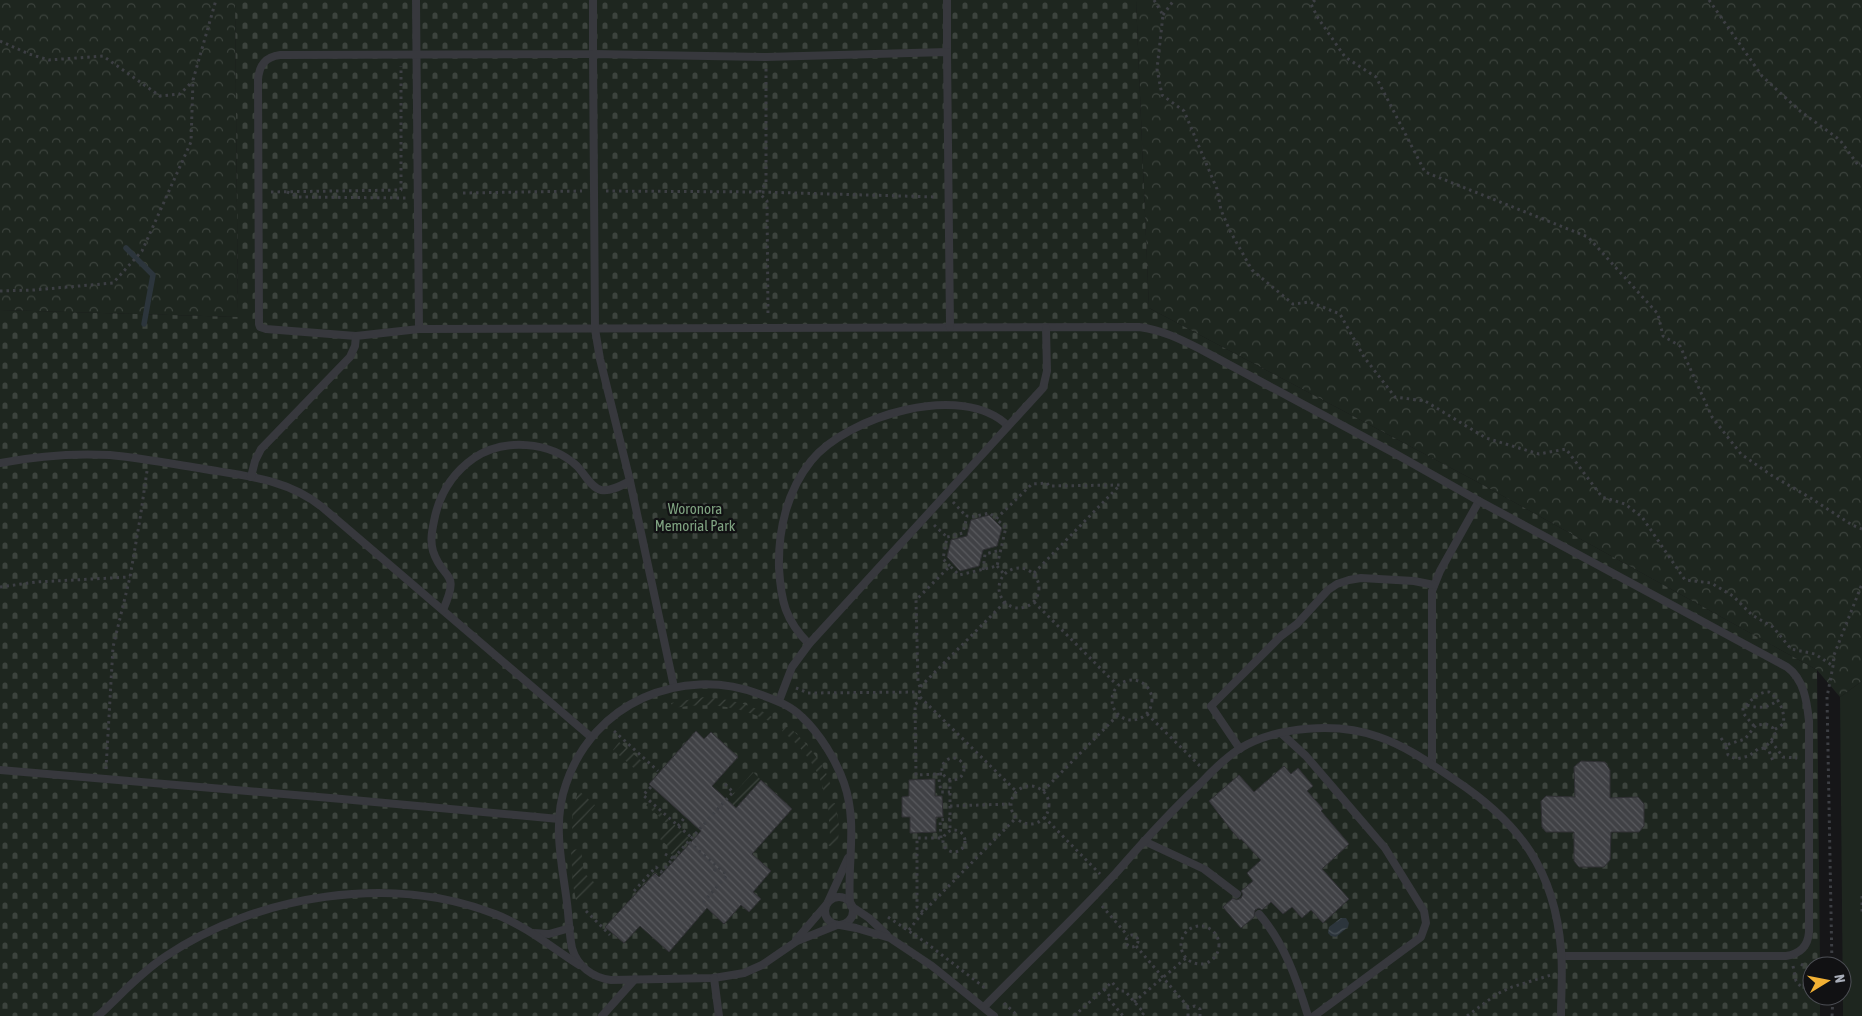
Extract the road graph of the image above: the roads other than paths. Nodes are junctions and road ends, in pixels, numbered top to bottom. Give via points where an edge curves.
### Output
1 (416, 0) edge
2 (593, 0) edge
3 (947, 0) edge
4 (947, 52) junction
5 (594, 54) junction
6 (416, 55) junction
7 (950, 327) junction
8 (1046, 328) junction
9 (419, 329) junction
10 (595, 329) junction
11 (356, 336) junction
12 (1008, 426) junction
13 (0, 463) edge
14 (251, 476) junction
15 (630, 481) junction
16 (1479, 501) junction
17 (1434, 585) junction
18 (443, 610) junction
19 (809, 644) junction
20 (674, 687) junction
21 (779, 701) junction
22 (1282, 734) junction
23 (592, 737) junction
24 (1240, 749) junction
25 (1432, 765) junction
26 (0, 770) edge
27 (558, 819) junction
28 (1144, 841) junction
29 (851, 849) junction
30 (1236, 894) dead end
31 (827, 904) junction
32 (851, 905) junction
33 (1258, 914) dead end
34 (839, 925) junction
35 (570, 928) junction
36 (531, 932) junction
37 (890, 938) junction
38 (791, 945) junction
39 (1561, 956) junction
40 (586, 969) junction
41 (714, 978) junction
42 (635, 980) junction
43 (984, 1007) junction
44 (98, 1016) edge
45 (602, 1016) edge
46 (719, 1016) edge
47 (994, 1016) edge
48 (1308, 1016) edge
49 (1314, 1016) edge
50 (1562, 1016) edge

1 - 6 lane
2 - 5 lane
3 - 4 lane
4 - 5 lane via 766,57
4 - 7 lane
5 - 6 lane
5 - 10 lane
6 - 9 lane
6 - 11 lane via 280,55 265,60 258,75 260,327
7 - 8 lane
7 - 10 lane
8 - 12 lane via 1046,382
8 - 16 lane via 1139,327 1170,334
9 - 10 lane
9 - 11 lane
10 - 15 lane
11 - 14 lane via 350,357 258,452
12 - 19 lane
12 - 19 lane via 992,414 970,408 937,406 911,409 893,412 859,426 817,455 800,477 791,496 784,514 779,549 784,608 793,626
13 - 14 lane via 41,457 110,455
14 - 18 lane via 284,485 315,502
15 - 18 lane via 600,490 570,460 535,446 504,447 473,459 447,484 440,497 434,523 433,550 451,583
15 - 20 lane
16 - 17 lane
16 - 39 lane via 1791,670 1801,685 1807,704 1809,937 1803,948 1791,955
17 - 24 lane via 1361,578 1343,581 1328,590 1298,624 1281,636 1211,706
17 - 25 lane via 1431,606
18 - 23 lane
19 - 21 lane via 792,667
20 - 21 lane via 706,683 748,690
20 - 23 lane via 632,703
21 - 29 lane via 807,722 837,766 850,807
22 - 24 lane
22 - 25 lane via 1321,728 1354,730 1393,742
22 - 49 lane via 1306,756 1380,842 1402,873 1426,917 1421,937
23 - 27 lane via 568,776
24 - 28 lane via 1215,768
25 - 39 lane via 1491,806 1510,823 1528,847 1541,869 1553,904
26 - 27 lane
27 - 35 lane
28 - 30 lane via 1204,869
28 - 43 lane
29 - 31 lane
29 - 32 lane
31 - 32 lane via 841,898
31 - 34 lane via 827,919
31 - 38 lane
32 - 34 lane via 853,914 850,920
32 - 37 lane
33 - 48 lane via 1274,934 1290,964
34 - 37 lane
34 - 38 lane
35 - 36 lane via 549,934
35 - 40 lane via 574,955
36 - 40 lane
36 - 44 lane via 480,909 425,896 366,893 298,902 228,924 178,949 133,982
37 - 43 lane
38 - 41 lane via 744,973
39 - 50 lane
40 - 42 lane via 600,978
41 - 42 lane
41 - 46 lane
42 - 45 lane
43 - 47 lane

